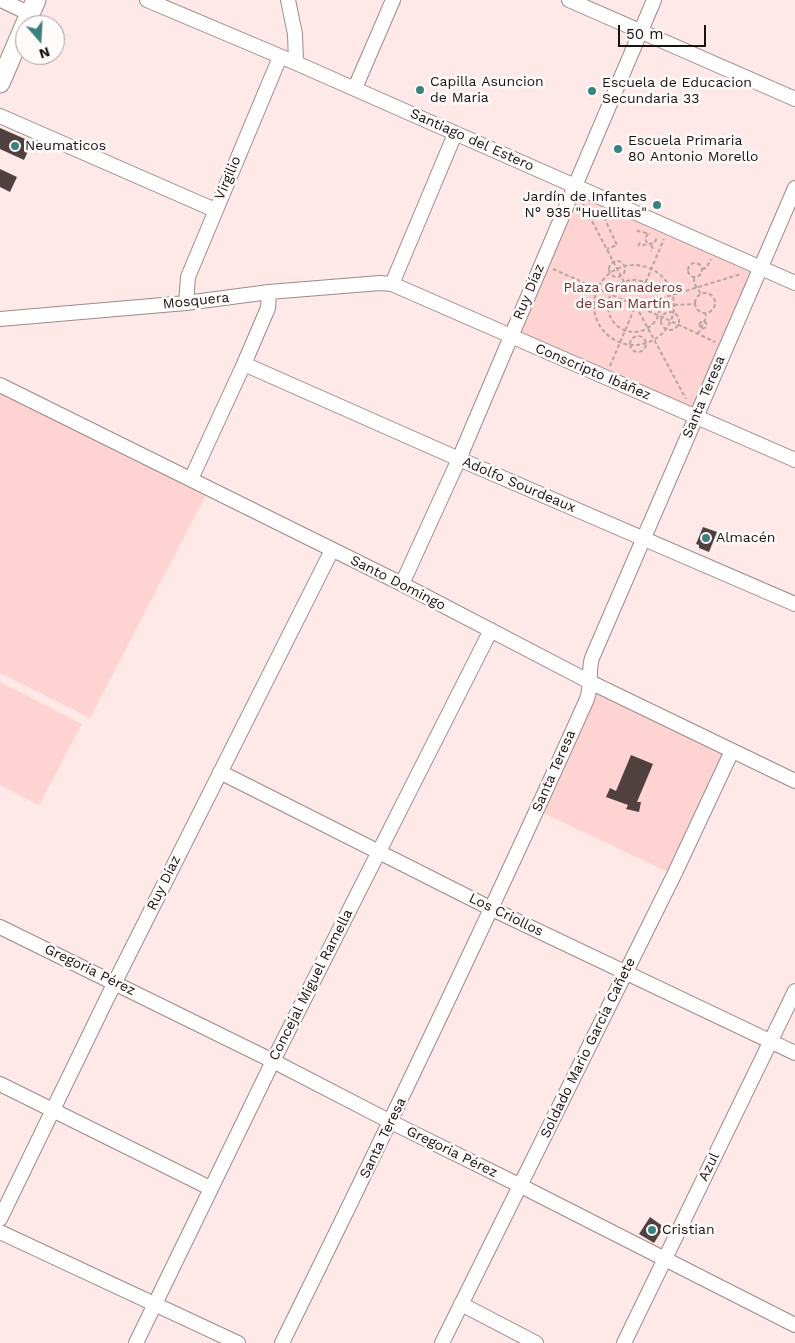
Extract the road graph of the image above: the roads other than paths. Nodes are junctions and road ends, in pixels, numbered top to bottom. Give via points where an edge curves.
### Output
1 (1, 0) edge
2 (147, 0) edge
3 (288, 0) edge
4 (393, 0) edge
5 (569, 0) edge
6 (654, 0) edge
7 (27, 15) edge
8 (641, 32) junction
9 (15, 48) edge
10 (280, 56) junction
11 (296, 62) junction
12 (0, 83) edge
13 (354, 88) junction
14 (795, 99) edge
15 (0, 116) edge
16 (455, 134) junction
17 (575, 185) junction
18 (795, 188) edge
19 (215, 210) junction
20 (761, 268) junction
21 (795, 283) edge
22 (392, 284) junction
23 (269, 292) junction
24 (186, 303) junction
25 (0, 318) edge
26 (510, 337) junction
27 (244, 364) junction
28 (0, 385) edge
29 (696, 416) junction
30 (458, 459) junction
31 (795, 460) edge
32 (190, 479) junction
33 (643, 538) junction
34 (332, 550) junction
35 (402, 584) junction
36 (795, 604) edge
37 (491, 630) junction
38 (590, 682) junction
39 (732, 751) junction
40 (220, 772) junction
41 (795, 781) edge
42 (378, 851) junction
43 (492, 909) junction
44 (0, 927) edge
45 (625, 972) junction
46 (115, 982) junction
47 (795, 991) edge
48 (771, 1041) junction
49 (795, 1052) edge
50 (273, 1061) junction
51 (0, 1084) edge
52 (53, 1110) junction
53 (391, 1122) junction
54 (521, 1186) junction
55 (210, 1188) junction
56 (0, 1219) edge
57 (0, 1232) edge
58 (664, 1259) junction
59 (461, 1304) junction
60 (156, 1305) junction
61 (795, 1325) edge
62 (136, 1343) edge
63 (238, 1343) edge
64 (282, 1343) edge
65 (442, 1343) edge
66 (536, 1343) edge
67 (624, 1343) edge

1 - 7 street
2 - 10 street, Santiago del Estero
3 - 11 street via 295,34
4 - 13 street
5 - 8 street
6 - 8 street, Ruy Díaz
8 - 14 street
8 - 17 street, Ruy Díaz
9 - 12 main road
10 - 11 street, Santiago del Estero
10 - 19 street, Virgilio
11 - 13 street, Santiago del Estero
13 - 16 street, Santiago del Estero
15 - 19 street
16 - 17 street, Santiago del Estero
16 - 22 street
17 - 20 street, Santiago del Estero
17 - 26 street, Ruy Díaz
18 - 20 street, Santa Teresa
19 - 24 street, Virgilio via 188,277
20 - 21 street, Santiago del Estero
20 - 29 street, Santa Teresa
22 - 23 street, Mosquera
22 - 26 street, Conscripto Ibáñez
23 - 24 street, Mosquera
23 - 27 street via 268,308
24 - 25 street, Mosquera
26 - 29 street, Conscripto Ibáñez
26 - 30 street, Ruy Díaz
27 - 30 street, Adolfo Sourdeaux
27 - 32 street
28 - 32 street, Santo Domingo
29 - 31 street, Conscripto Ibáñez
29 - 33 street, Santa Teresa
30 - 33 street, Adolfo Sourdeaux
30 - 35 street, Ruy Díaz
32 - 34 street, Santo Domingo
33 - 36 street, Adolfo Sourdeaux
33 - 38 street, Santa Teresa via 589,666
34 - 35 street, Santo Domingo
34 - 40 street, Ruy Díaz
35 - 37 street, Santo Domingo
37 - 38 street, Santo Domingo
37 - 42 street, Concejal Miguel Ramella
38 - 39 street, Santo Domingo
38 - 43 street, Santa Teresa via 587,699
39 - 41 street, Santo Domingo
39 - 45 street, Soldado Mario García Cañete
40 - 42 street, Los Criollos
40 - 46 street, Ruy Díaz
42 - 43 street, Los Criollos
42 - 50 street, Concejal Miguel Ramella
43 - 45 street, Los Criollos
43 - 53 street, Santa Teresa
44 - 46 street, Gregoria Pérez
45 - 48 street, Los Criollos
45 - 54 street, Soldado Mario García Cañete
46 - 50 street, Gregoria Pérez
46 - 52 street, Ruy Díaz
47 - 48 street, Azul
48 - 49 street, Los Criollos
48 - 58 street, Azul
50 - 53 street, Gregoria Pérez
50 - 55 street, Concejal Miguel Ramella
51 - 52 street
52 - 55 street
52 - 56 street, Ruy Díaz
53 - 54 street, Gregoria Pérez
53 - 64 street, Santa Teresa
54 - 58 street, Gregoria Pérez
54 - 59 street, Soldado Mario García Cañete
55 - 60 street, Concejal Miguel Ramella
57 - 60 street
58 - 61 street, Gregoria Pérez
58 - 67 street, Azul
59 - 65 street, Soldado Mario García Cañete
59 - 66 street
60 - 62 street, Concejal Miguel Ramella
60 - 63 street

